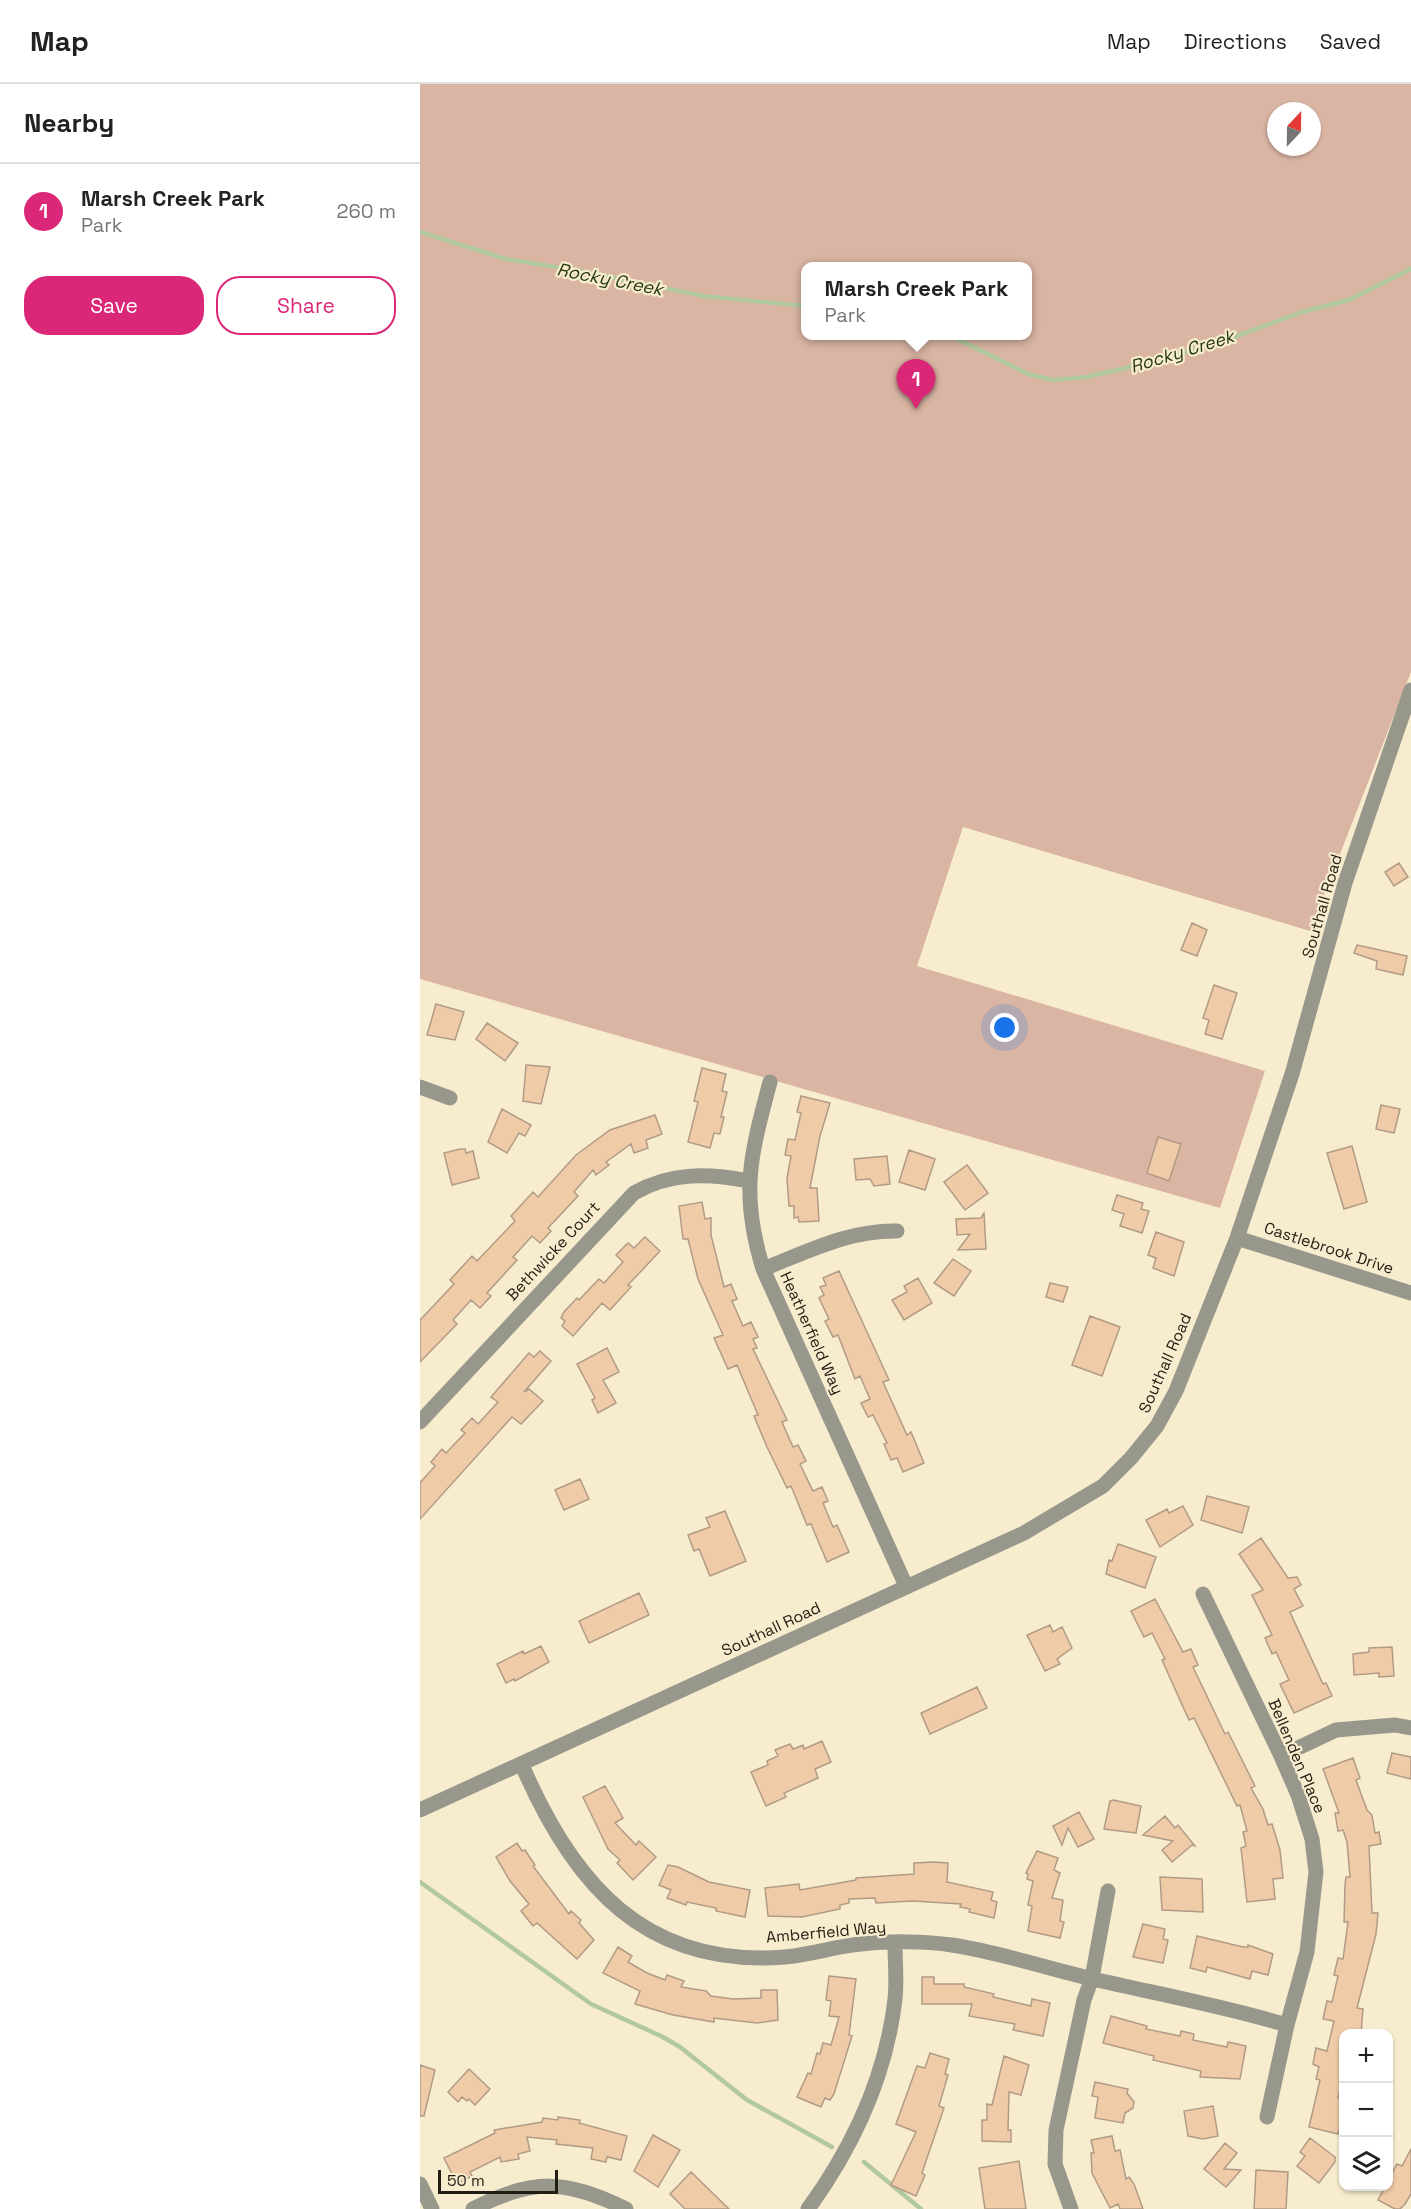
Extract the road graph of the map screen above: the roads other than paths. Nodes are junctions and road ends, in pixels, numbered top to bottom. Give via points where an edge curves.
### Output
1 (1411, 690) edge
2 (770, 1082) dead end
3 (420, 1087) edge
4 (450, 1098) dead end
5 (748, 1181) junction
6 (897, 1231) dead end
7 (1237, 1238) junction
8 (763, 1269) junction
9 (1411, 1293) edge
10 (420, 1422) edge
11 (906, 1586) junction
12 (1203, 1594) dead end
13 (1411, 1728) edge
14 (1281, 1756) junction
15 (522, 1765) junction
16 (420, 1810) edge
17 (1108, 1890) dead end
18 (895, 1944) junction
19 (1092, 1978) junction
20 (1287, 2025) junction
21 (1267, 2117) dead end
22 (420, 2184) edge
23 (432, 2209) edge
24 (473, 2209) edge
25 (626, 2209) edge
26 (808, 2209) edge
27 (1071, 2209) edge

1 - 7 street, Southall Road via 1346,883 1295,1063
2 - 5 street, Heatherfield Way
3 - 4 street
5 - 8 street, Heatherfield Way via 750,1214
5 - 10 street, Bethwicke Court via 706,1175 673,1177 634,1193
6 - 8 street via 844,1237
7 - 9 street, Castlebrook Drive
7 - 11 street, Southall Road via 1176,1391 1157,1426 1131,1458 1103,1486 1063,1512
8 - 11 street, Heatherfield Way
11 - 15 street, Southall Road
12 - 14 street, Bellenden Place
13 - 14 street via 1395,1725 1336,1730
14 - 20 street, Bellenden Place via 1312,1839 1316,1872 1307,1952
15 - 16 street, Southall Road
15 - 18 street, Amberfield Way via 539,1804 582,1873 640,1926 670,1940 725,1956 785,1957 863,1944
17 - 19 street
18 - 19 street, Amberfield Way via 953,1945
18 - 26 street via 895,1998 875,2090 829,2180
19 - 20 street, Amberfield Way
19 - 27 street via 1056,2130 1054,2164
20 - 21 street, Bellenden Place
22 - 23 street
24 - 25 street via 522,2187 574,2186

